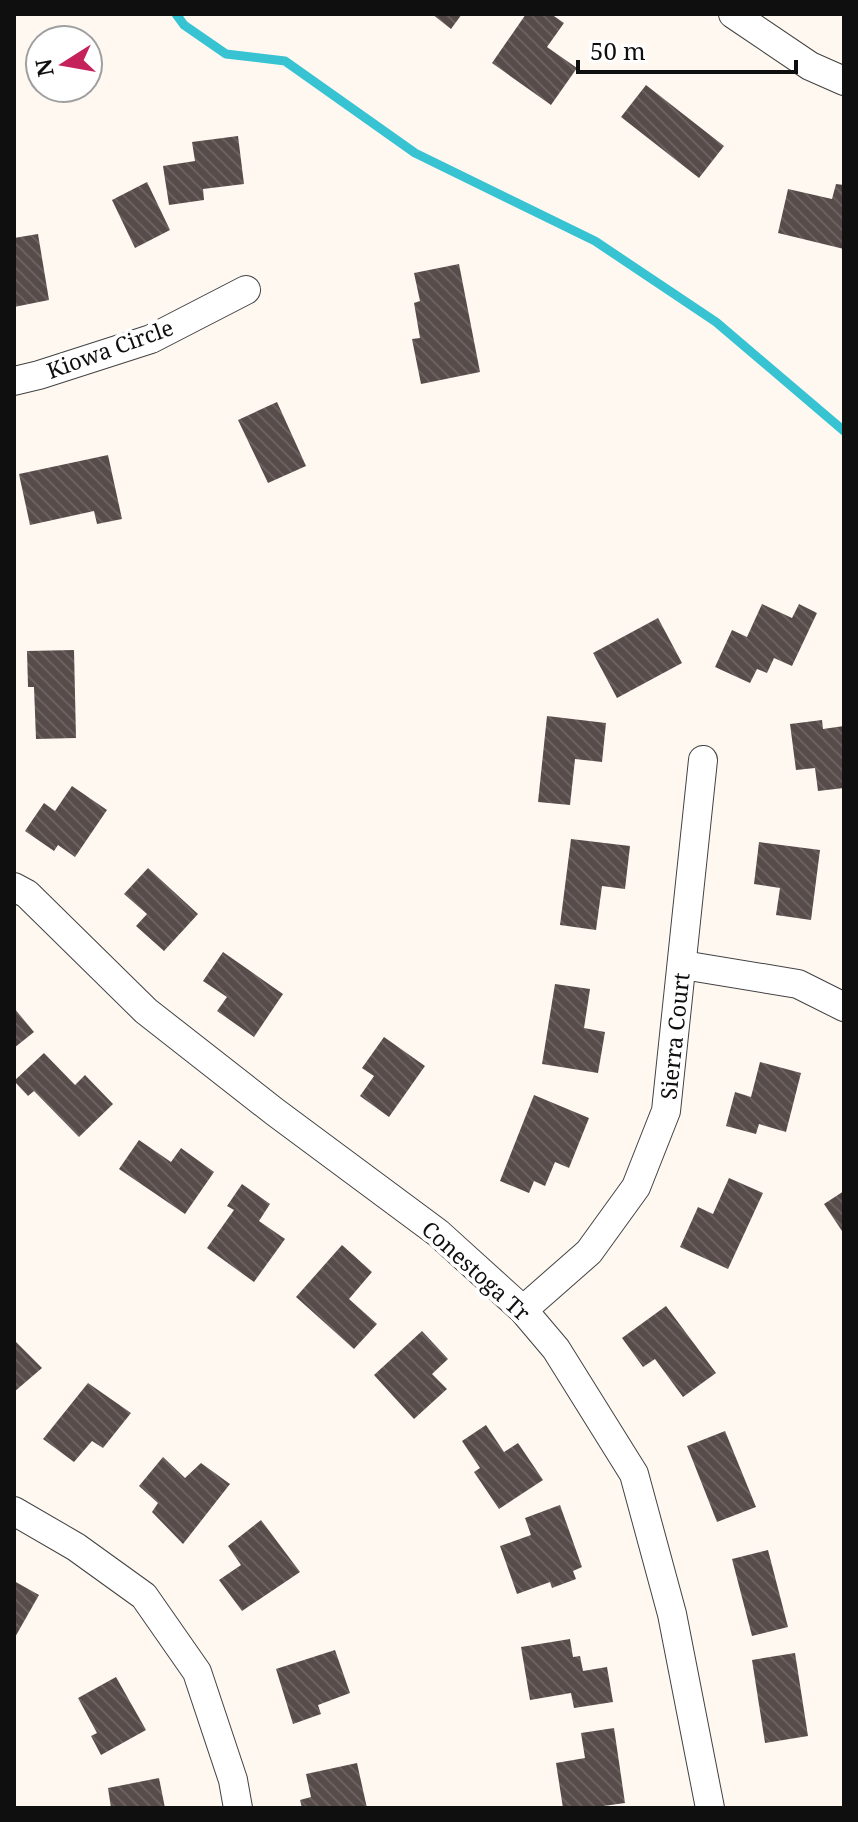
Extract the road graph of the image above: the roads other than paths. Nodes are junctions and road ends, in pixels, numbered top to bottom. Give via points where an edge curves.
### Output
1 (733, 14) edge
2 (844, 81) edge
3 (246, 290) dead end
4 (14, 381) edge
5 (703, 760) dead end
6 (14, 887) edge
7 (683, 965) junction
8 (844, 1007) edge
9 (523, 1310) junction
10 (14, 1511) edge
11 (238, 1808) edge
12 (710, 1808) edge

1 - 2 street via 810,66
3 - 4 street, Kiowa Circle via 151,339
5 - 7 street, Sierra Court
6 - 9 street, Conestoga Tr via 146,1011 438,1233
7 - 8 street via 798,984
7 - 9 street, Sierra Court via 666,1111 636,1187 589,1252
9 - 12 street, Conestoga Tr via 556,1349 634,1474 672,1614
10 - 11 street via 144,1596 197,1672

